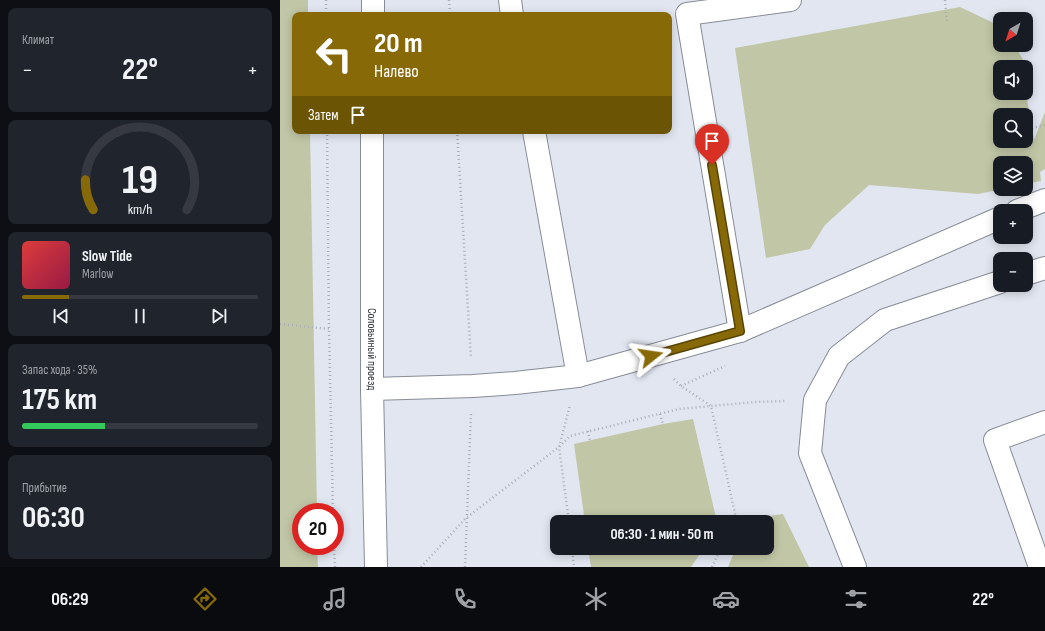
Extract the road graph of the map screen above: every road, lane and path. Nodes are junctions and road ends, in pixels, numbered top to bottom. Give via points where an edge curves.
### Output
1 (326, 0) edge
2 (373, 0) edge
3 (450, 0) edge
4 (510, 0) edge
5 (790, 0) edge
6 (945, 0) edge
7 (326, 12) edge
8 (373, 12) edge
9 (450, 12) edge
10 (512, 12) edge
11 (947, 22) dead end
12 (1045, 125) edge
13 (1033, 128) edge
14 (327, 134) edge
15 (372, 134) edge
16 (457, 134) edge
17 (535, 134) edge
18 (1045, 200) edge
19 (1033, 205) edge
20 (993, 221) edge
21 (1045, 268) edge
22 (1033, 272) edge
23 (993, 284) edge
24 (280, 324) edge
25 (328, 328) junction
26 (740, 331) junction
27 (651, 356) junction
28 (578, 376) junction
29 (473, 386) junction
30 (372, 389) junction
31 (815, 400) junction
32 (711, 406) junction
33 (660, 414) junction
34 (1045, 422) edge
35 (663, 424) dead end
36 (588, 432) junction
37 (590, 441) dead end
38 (559, 447) junction
39 (333, 503) edge
40 (568, 515) edge
41 (735, 515) edge
42 (466, 518) junction
43 (334, 555) edge
44 (573, 555) edge
45 (718, 555) edge
46 (335, 567) edge
47 (376, 567) edge
48 (421, 567) edge
49 (465, 567) edge
50 (574, 567) edge
51 (712, 567) edge
52 (855, 567) edge
53 (1040, 567) edge

1 - 7 path
2 - 8 street
3 - 9 path
4 - 10 street
5 - 26 street via 687,14
6 - 11 path
12 - 13 path
14 - 25 path
15 - 30 street, Соловьиный проезд
16 - 29 path
17 - 28 street
18 - 19 street
20 - 26 street
21 - 22 street
23 - 31 street via 885,320 839,356
24 - 25 path
25 - 39 path
26 - 27 street
27 - 28 street
27 - 32 path via 680,386
28 - 29 street
28 - 38 path
29 - 30 street
29 - 42 path
30 - 47 street, Соловьиный проезд
31 - 32 path
31 - 52 street via 810,453
32 - 33 path
32 - 41 path
33 - 35 path
33 - 36 path
34 - 53 street via 995,440
36 - 37 path
36 - 38 path via 570,436
38 - 40 path
38 - 42 path
42 - 48 path
42 - 49 path
43 - 46 path
44 - 50 path
45 - 51 path

